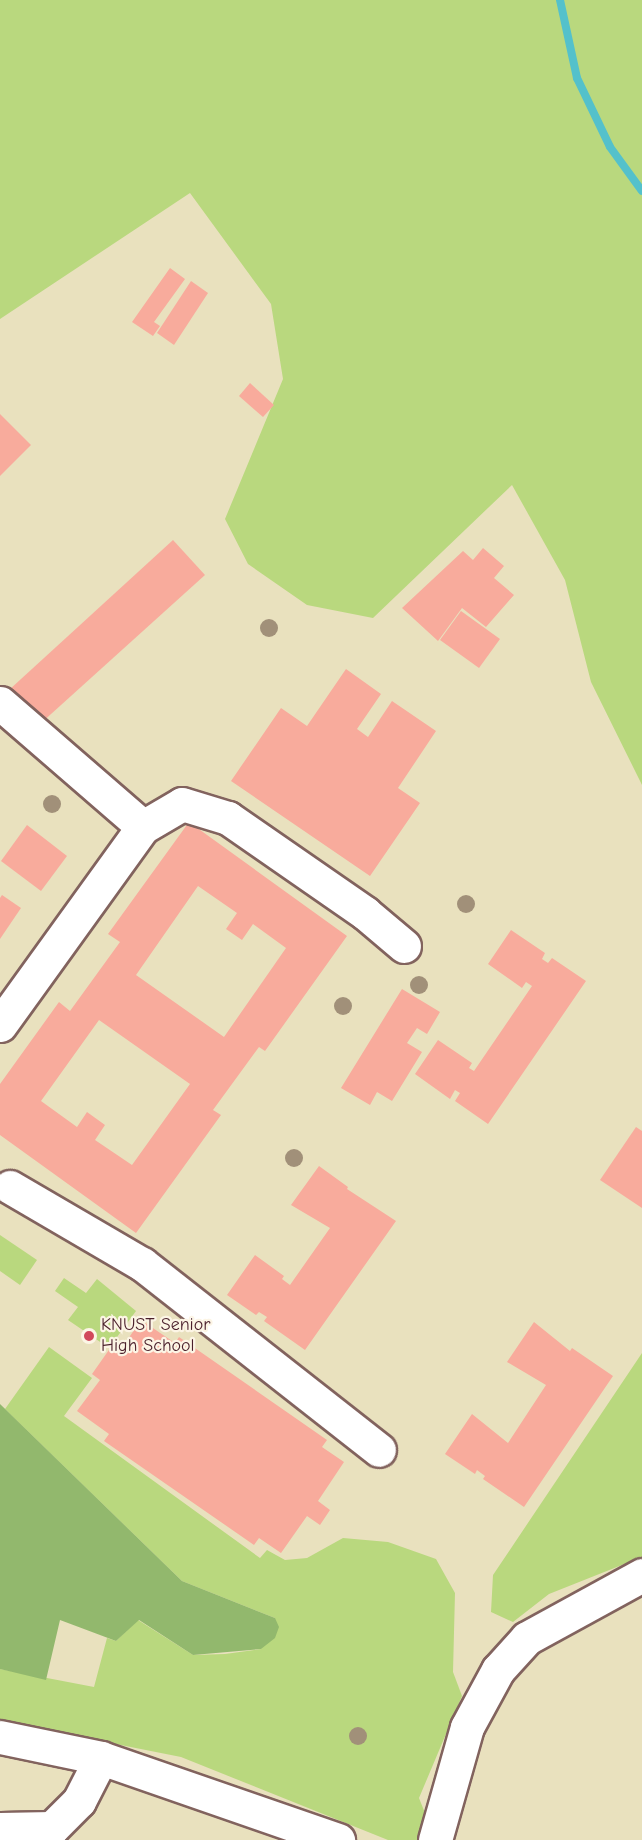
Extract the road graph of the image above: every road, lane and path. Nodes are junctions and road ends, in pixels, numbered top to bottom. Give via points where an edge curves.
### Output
1 (0, 703) edge
2 (143, 827) junction
3 (404, 946) dead end
4 (0, 1025) edge
5 (3, 1192) edge
6 (379, 1450) dead end
7 (642, 1575) edge
8 (0, 1737) edge
9 (101, 1758) junction
10 (0, 1829) edge
11 (338, 1840) edge
12 (435, 1840) edge

1 - 2 street
2 - 3 street via 182,804 228,818 365,913
2 - 4 street
5 - 6 street via 142,1264
7 - 12 street via 527,1638 498,1670 467,1727
8 - 9 street
9 - 10 street via 80,1801 52,1827
9 - 11 street

